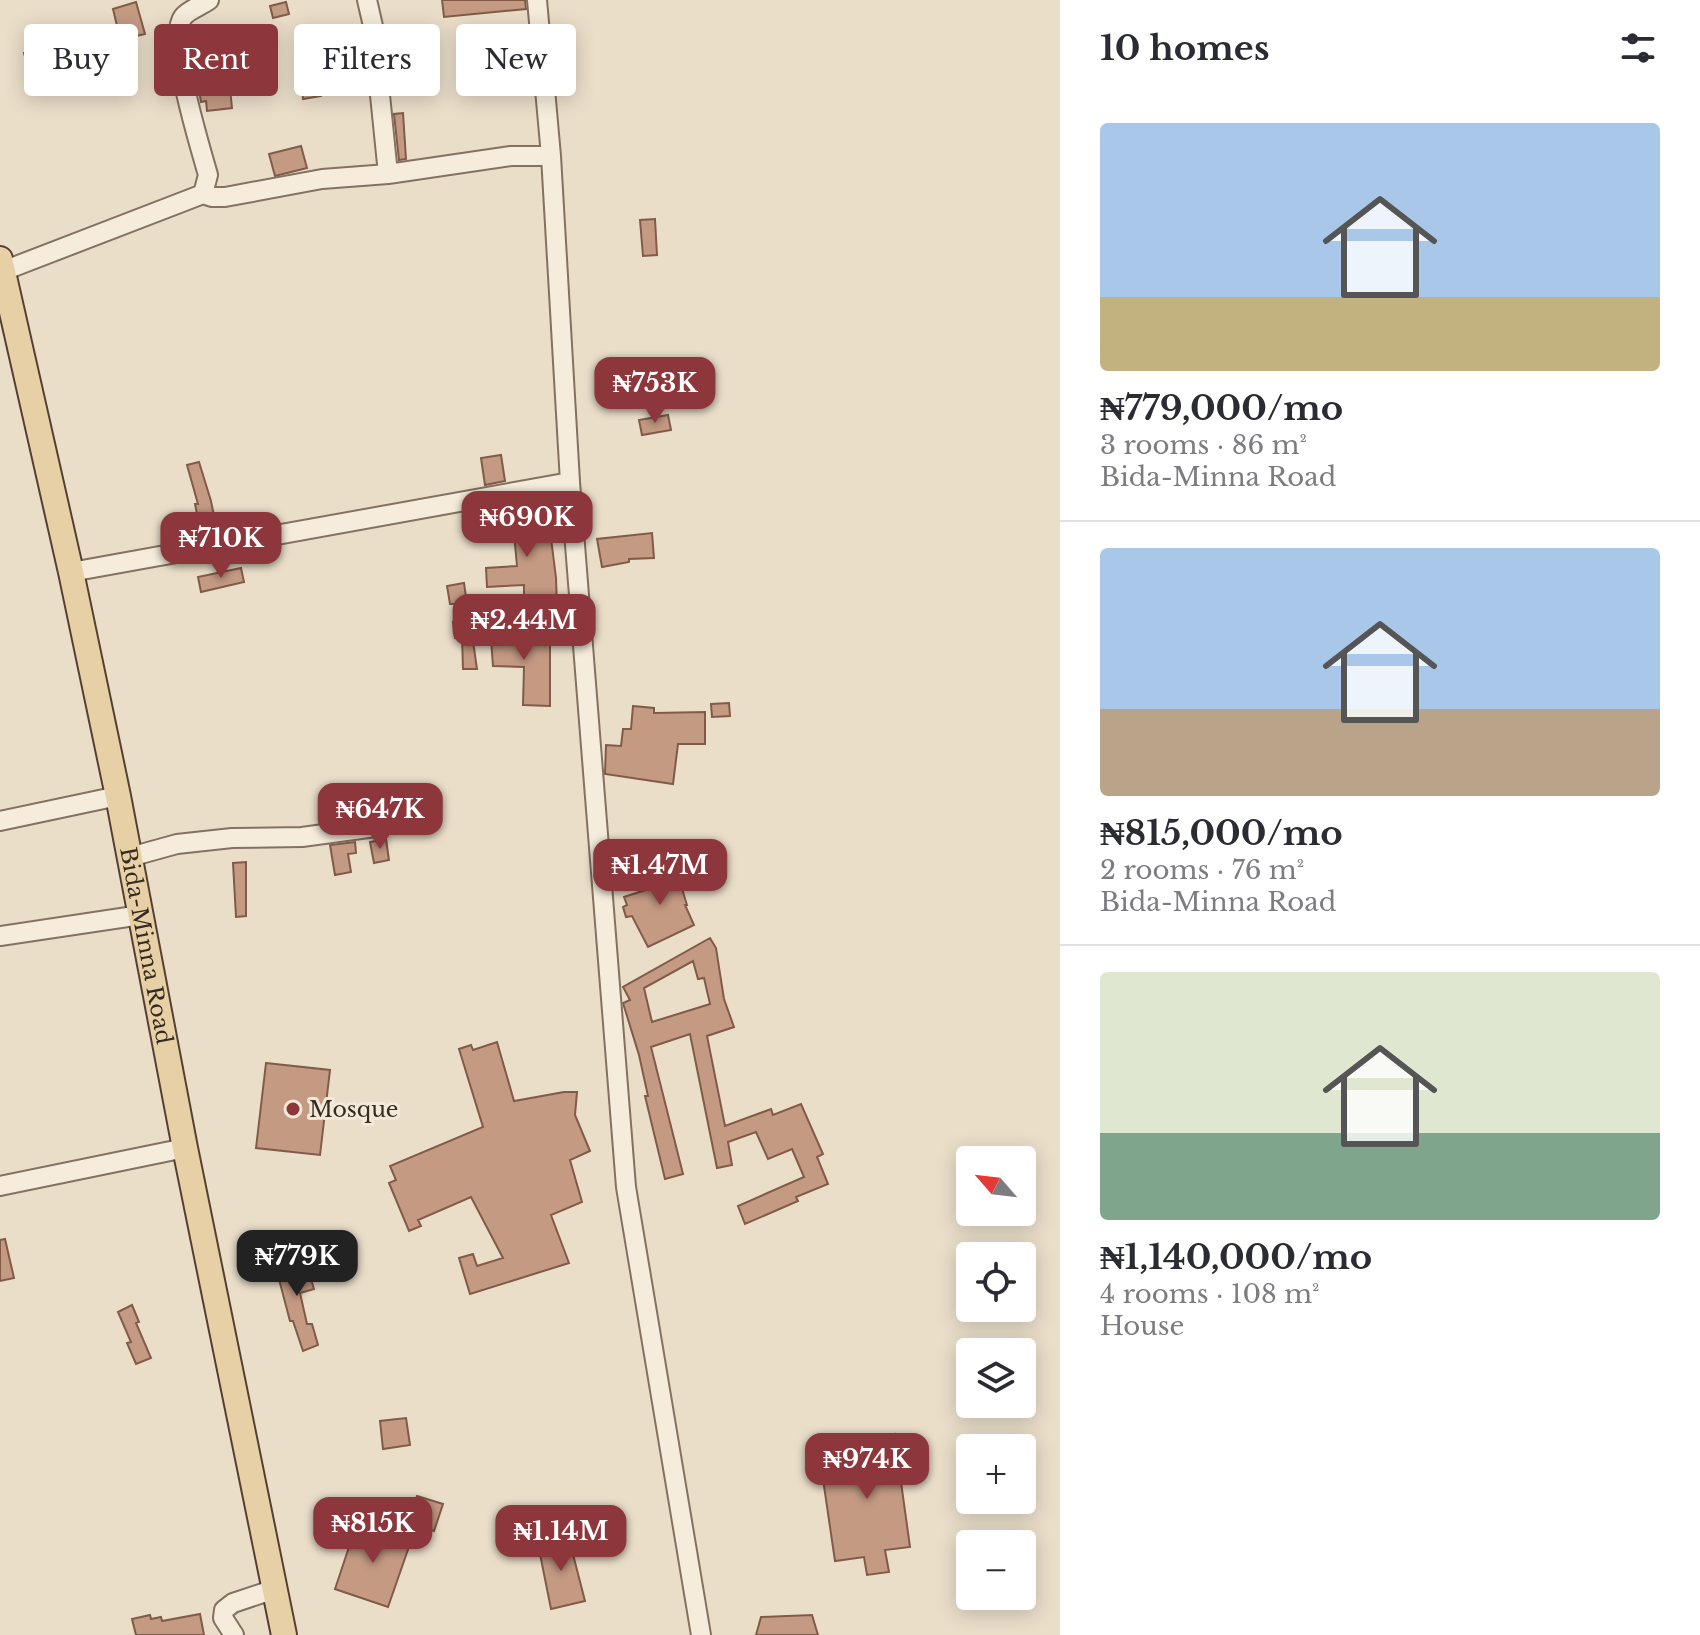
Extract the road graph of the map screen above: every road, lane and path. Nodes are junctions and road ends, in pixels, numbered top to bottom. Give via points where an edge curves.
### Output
1 (209, 0) edge
2 (367, 0) edge
3 (537, 0) edge
4 (551, 156) junction
5 (388, 174) junction
6 (203, 194) junction
7 (2, 265) edge
8 (570, 482) junction
9 (71, 572) junction
10 (118, 796) junction
11 (0, 821) edge
12 (383, 826) dead end
13 (130, 857) junction
14 (141, 915) junction
15 (0, 936) edge
16 (185, 1148) junction
17 (0, 1186) edge
18 (275, 1589) junction
19 (278, 1633) edge
20 (234, 1635) edge
21 (701, 1635) edge

1 - 6 street via 184,15 177,29 179,60 208,175
2 - 5 street
3 - 4 street
4 - 5 street via 511,156
4 - 8 street
5 - 6 street via 322,179 225,197
6 - 7 street
7 - 9 main road, Bida-Minna Road
8 - 9 street
8 - 21 street via 626,1187
9 - 10 main road, Bida-Minna Road
10 - 11 street
10 - 13 main road, Bida-Minna Road
12 - 13 street via 177,844
13 - 14 main road, Bida-Minna Road
14 - 15 street
14 - 16 main road, Bida-Minna Road
16 - 17 street
16 - 18 main road, Bida-Minna Road
18 - 19 main road, Bida-Minna Road
18 - 20 street via 224,1610

